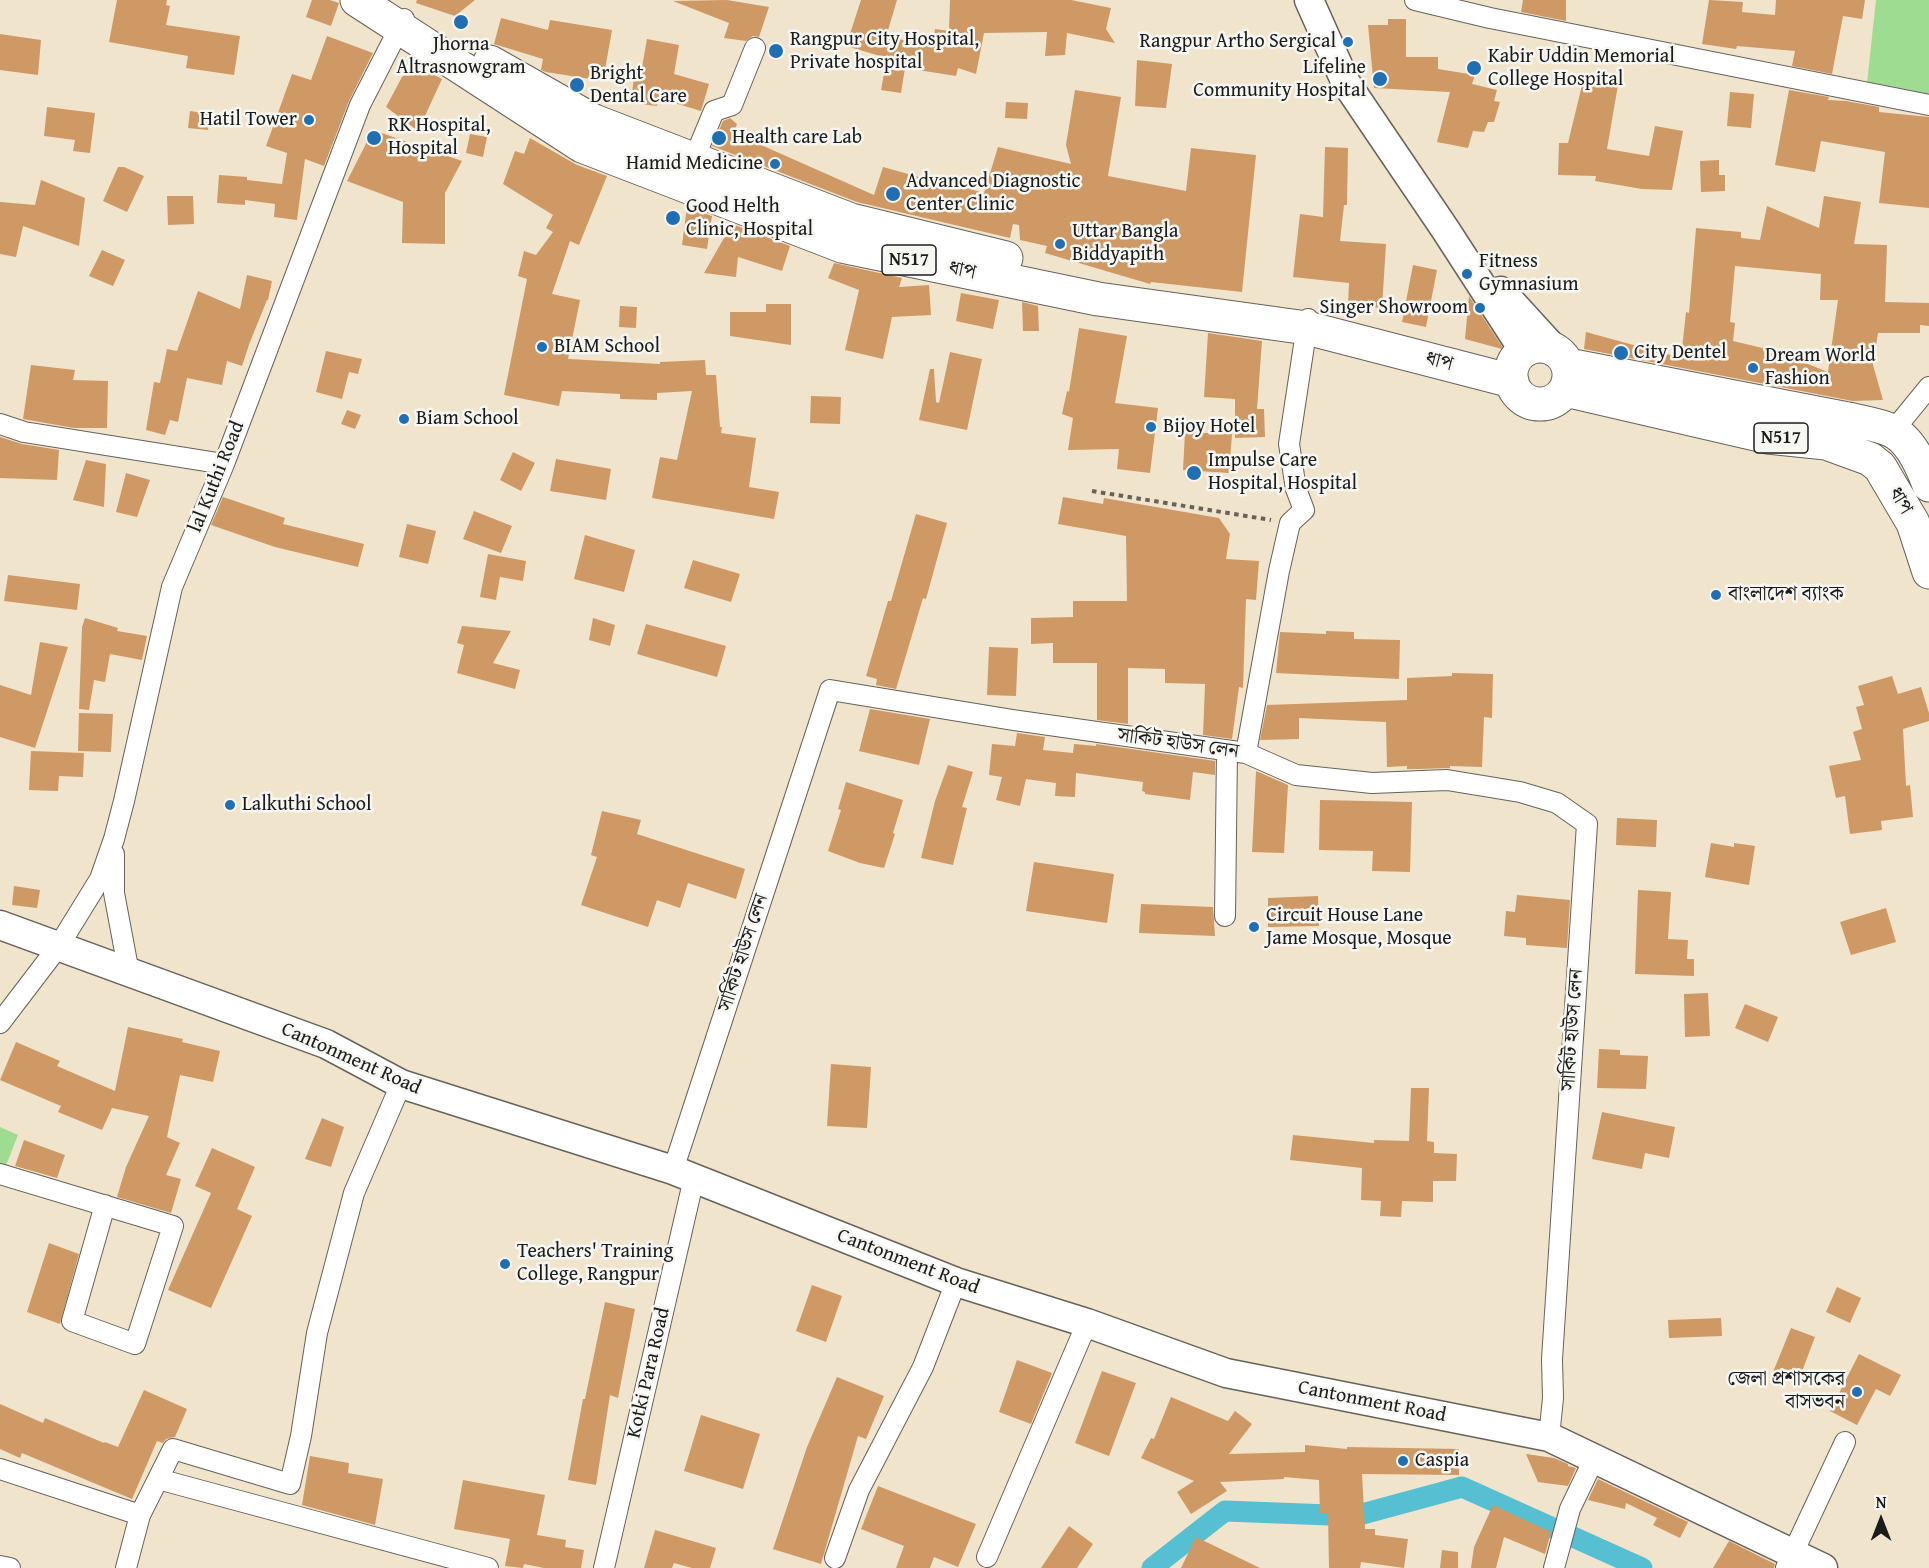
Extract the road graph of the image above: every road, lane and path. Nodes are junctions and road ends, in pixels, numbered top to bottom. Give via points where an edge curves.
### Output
1 (357, 0) edge
2 (1309, 0) edge
3 (1415, 0) edge
4 (397, 10) edge
5 (755, 48) dead end
6 (1929, 105) edge
7 (694, 159) junction
8 (1308, 321) junction
9 (1540, 366) junction
10 (1929, 387) edge
11 (0, 424) edge
12 (1893, 431) junction
13 (224, 464) junction
14 (1246, 480) dead end
15 (1929, 485) edge
16 (1296, 489) junction
17 (1092, 491) dead end
18 (1290, 523) junction
19 (1929, 572) edge
20 (1227, 751) junction
21 (1246, 753) junction
22 (114, 839) junction
23 (1225, 916) dead end
24 (0, 925) edge
25 (58, 946) junction
26 (129, 973) junction
27 (0, 1023) edge
28 (401, 1084) junction
29 (0, 1174) edge
30 (683, 1174) junction
31 (105, 1205) junction
32 (956, 1282) junction
33 (1088, 1323) junction
34 (1549, 1437) junction
35 (1845, 1442) dead end
36 (1594, 1459) junction
37 (0, 1469) edge
38 (158, 1479) junction
39 (140, 1515) junction
40 (987, 1557) dead end
41 (835, 1558) dead end
42 (1789, 1560) edge
43 (454, 1563) edge
44 (0, 1566) edge
45 (10, 1568) edge
46 (126, 1568) edge
47 (488, 1568) edge
48 (604, 1568) edge
49 (1554, 1568) edge
50 (1823, 1568) edge

1 - 4 highway, ধাপ / N517
2 - 9 main road via 1346,83
3 - 6 street
4 - 7 highway, ধাপ / N517 via 594,121
4 - 8 highway, ধাপ / N517 via 582,146 842,246 1098,299
4 - 13 street, lal Kuthi Road
5 - 7 street via 732,105 714,111
7 - 8 highway, ধাপ / N517 via 852,220 1082,278
8 - 9 highway, ধাপ / N517
8 - 16 street via 1289,444
9 - 12 highway, ধাপ / N517 via 1852,420
9 - 19 highway, ধাপ / N517 via 1768,437 1826,443 1870,459 1880,467 1913,523
10 - 12 street
11 - 13 street via 24,432
12 - 15 highway, ধাপ via 1908,445
13 - 22 street, lal Kuthi Road via 172,587
14 - 16 path
16 - 18 street via 1304,510
17 - 18 path
18 - 21 street
20 - 21 street, সার্কিট হাউস লেন
20 - 23 street
20 - 30 street, সার্কিট হাউস লেন via 830,690
21 - 34 street, সার্কিট হাউস লেন via 1296,775 1372,783 1447,780 1520,792 1557,803 1587,824
22 - 25 street, lal Kuthi Road via 100,879
22 - 26 street via 114,893
24 - 25 main road, Cantonment Road
25 - 26 main road, Cantonment Road
25 - 27 street, lal Kuthi Road
26 - 28 main road, Cantonment Road via 326,1044
28 - 30 main road, Cantonment Road
28 - 38 street via 354,1193 317,1333 290,1484 173,1449
29 - 31 street
30 - 32 main road, Cantonment Road
30 - 48 street, Kotki Para Road
31 - 31 street via 72,1321 135,1344 173,1226
32 - 33 main road, Cantonment Road
32 - 41 street via 923,1367 860,1490
33 - 34 main road, Cantonment Road via 1226,1373
33 - 40 street
34 - 36 main road, Cantonment Road
35 - 42 street
36 - 42 main road, Cantonment Road
36 - 49 street via 1570,1509
37 - 39 street
38 - 39 street
38 - 43 street
39 - 46 street
42 - 50 main road, Cantonment Road
43 - 47 street
44 - 45 street

